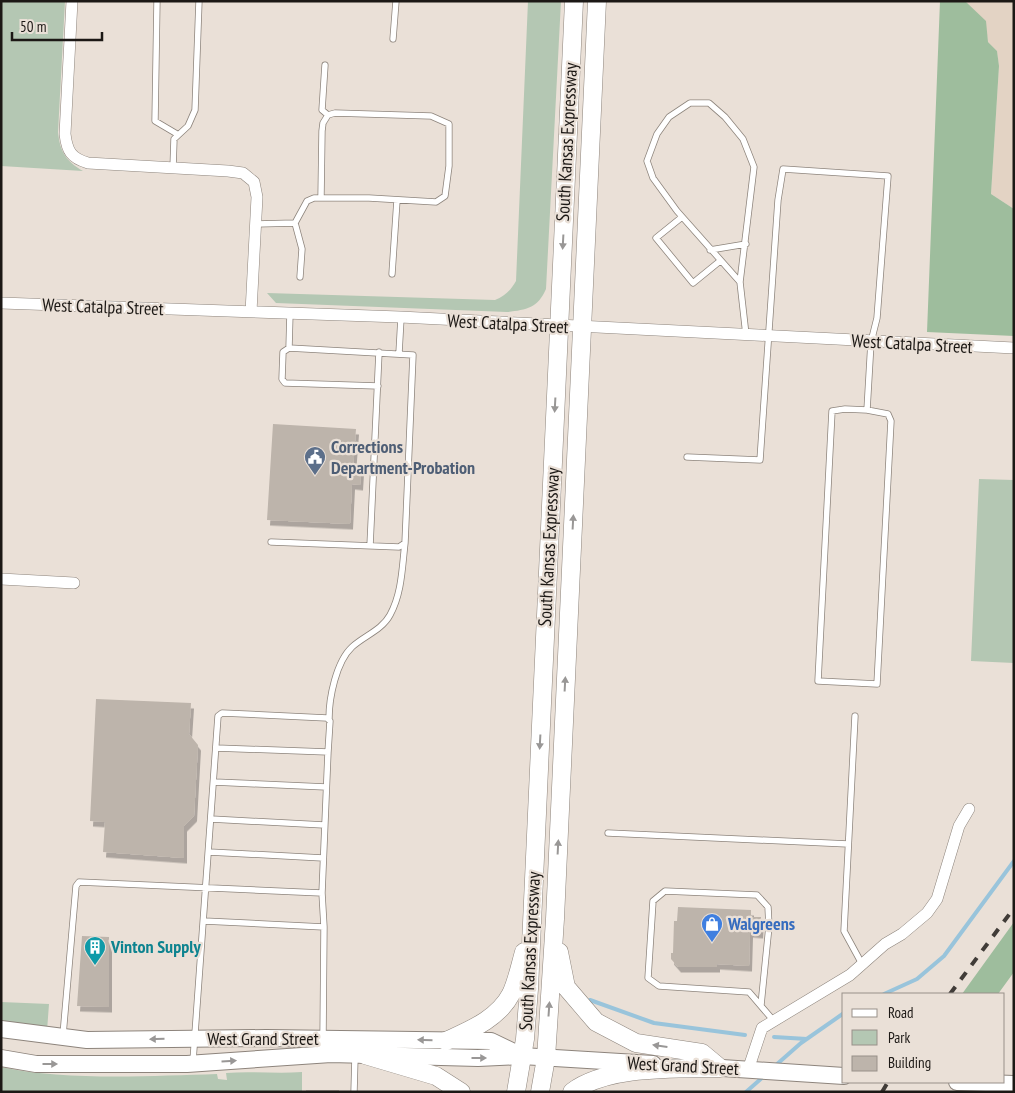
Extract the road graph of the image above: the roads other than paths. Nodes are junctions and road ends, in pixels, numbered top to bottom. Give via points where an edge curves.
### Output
1 (72, 1) edge
2 (157, 1) edge
3 (199, 1) edge
4 (396, 1) edge
5 (574, 1) edge
6 (597, 1) edge
7 (393, 39) dead end
8 (324, 65) dead end
9 (328, 115) junction
10 (177, 134) junction
11 (173, 168) junction
12 (321, 198) junction
13 (397, 200) junction
14 (682, 217) junction
15 (295, 223) junction
16 (256, 224) junction
17 (746, 244) junction
18 (710, 250) junction
19 (720, 261) junction
20 (392, 274) dead end
21 (300, 277) dead end
22 (740, 282) junction
23 (1, 303) edge
24 (252, 312) junction
25 (290, 313) junction
26 (401, 318) junction
27 (559, 326) junction
28 (581, 328) junction
29 (746, 335) junction
30 (768, 336) junction
31 (871, 342) junction
32 (289, 348) junction
33 (1014, 348) edge
34 (379, 352) junction
35 (399, 353) junction
36 (378, 386) junction
37 (868, 410) junction
38 (687, 458) dead end
39 (270, 542) dead end
40 (404, 543) junction
41 (370, 546) junction
42 (1, 579) edge
43 (74, 583) dead end
44 (855, 716) dead end
45 (329, 719) junction
46 (216, 748) junction
47 (328, 752) junction
48 (214, 782) junction
49 (326, 787) junction
50 (969, 809) dead end
51 (211, 819) junction
52 (324, 825) junction
53 (608, 833) dead end
54 (848, 844) junction
55 (209, 852) junction
56 (323, 858) junction
57 (207, 888) junction
58 (322, 893) junction
59 (555, 918) junction
60 (204, 921) junction
61 (532, 926) junction
62 (324, 927) junction
63 (862, 964) junction
64 (761, 1005) junction
65 (773, 1020) junction
66 (1, 1029) edge
67 (62, 1037) junction
68 (194, 1039) junction
69 (446, 1041) junction
70 (323, 1047) junction
71 (360, 1055) junction
72 (522, 1056) junction
73 (1, 1058) edge
74 (546, 1058) junction
75 (192, 1063) junction
76 (720, 1068) junction
77 (751, 1070) junction
78 (836, 1076) edge
79 (988, 1083) edge
80 (1014, 1084) edge
81 (354, 1092) edge
82 (461, 1092) edge
83 (516, 1092) edge
84 (540, 1092) edge
85 (572, 1092) edge

1 - 11 street via 67,148 74,159 88,163
2 - 10 lane via 155,121
3 - 10 lane via 195,110 188,126
4 - 7 lane
5 -> 27 main road, South Kansas Expressway
6 - 28 main road, South Kansas Expressway
8 - 9 lane via 322,110
9 - 12 lane via 322,131
9 - 13 lane via 431,116 449,124 445,196 436,202
10 - 11 lane
11 - 16 street via 243,173 254,182
12 - 13 lane
12 - 15 lane via 307,201
13 - 20 lane
14 - 17 lane via 653,178 647,161 657,134 669,117 690,103 709,103 743,139 754,167
14 - 18 lane
14 - 19 lane via 656,238 693,282
15 - 16 lane
15 - 21 lane via 302,249
16 - 24 street
17 - 18 lane
17 - 22 lane
18 - 19 lane
19 - 22 lane
22 - 29 lane
23 - 24 street, West Catalpa Street
24 - 25 street, West Catalpa Street
25 - 26 street, West Catalpa Street
25 - 32 lane
26 - 27 street, West Catalpa Street
26 - 35 lane
27 - 28 street, West Catalpa Street
27 -> 61 main road, South Kansas Expressway
28 - 29 street, West Catalpa Street
59 -> 28 main road, South Kansas Expressway
29 - 30 street, West Catalpa Street
30 - 31 street, West Catalpa Street
30 - 31 lane via 783,170 888,176 877,318
30 - 38 lane via 760,460
31 - 33 street, West Catalpa Street
31 - 37 lane
32 - 34 lane
32 - 36 lane via 283,352 282,379 285,383
34 - 35 lane
34 - 36 lane
35 - 40 lane via 410,354 414,359
36 - 41 lane
37 - 37 lane via 888,414 891,422 877,684 818,681 832,411 845,408
39 - 41 lane
40 - 41 lane via 399,547
40 - 45 lane via 399,593 390,617 351,648 334,682 329,700
42 - 43 street
44 - 54 lane
45 - 46 lane via 222,713 218,716
45 - 47 lane
46 - 47 lane
46 - 48 lane
47 - 49 lane
48 - 49 lane
48 - 51 lane
49 - 52 lane
50 - 63 street via 959,826 937,898 928,913
51 - 52 lane
51 - 55 lane
52 - 56 lane
53 - 54 lane
54 - 63 lane via 844,931
55 - 56 lane
55 - 57 lane
56 - 58 lane
57 - 58 lane
57 - 60 lane
57 - 67 lane via 79,882 76,886
58 - 62 lane
74 -> 59 main road, South Kansas Expressway
76 -> 59 main road via 702,1053 636,1043 596,1022 566,987
60 - 62 lane
60 - 68 lane
61 - 69 main road via 511,993 503,1006 474,1028
61 - 72 main road, South Kansas Expressway
62 - 70 lane
63 - 65 street via 850,975
64 - 64 lane via 749,992 659,986 648,978 653,901 665,891 757,895 768,907
64 - 65 lane
65 - 77 street via 762,1028
66 - 67 main road, West Grand Street
68 -> 67 main road, West Grand Street via 87,1040
68 - 70 main road, West Grand Street
68 - 75 lane
69 -> 70 main road, West Grand Street
69 - 72 main road, West Grand Street via 491,1041
70 - 71 main road, West Grand Street
75 -> 70 main road, West Grand Street
71 -> 72 main road, West Grand Street
71 - 81 lane
71 - 82 main road via 436,1076
72 - 74 main road, West Grand Street
72 - 83 main road, South Kansas Expressway
73 -> 75 main road, West Grand Street via 36,1064
74 - 76 main road, West Grand Street
74 - 84 main road, South Kansas Expressway
76 - 77 main road, West Grand Street
76 - 85 main road via 662,1069 621,1074 595,1079
77 - 78 main road, West Grand Street
79 - 80 main road

